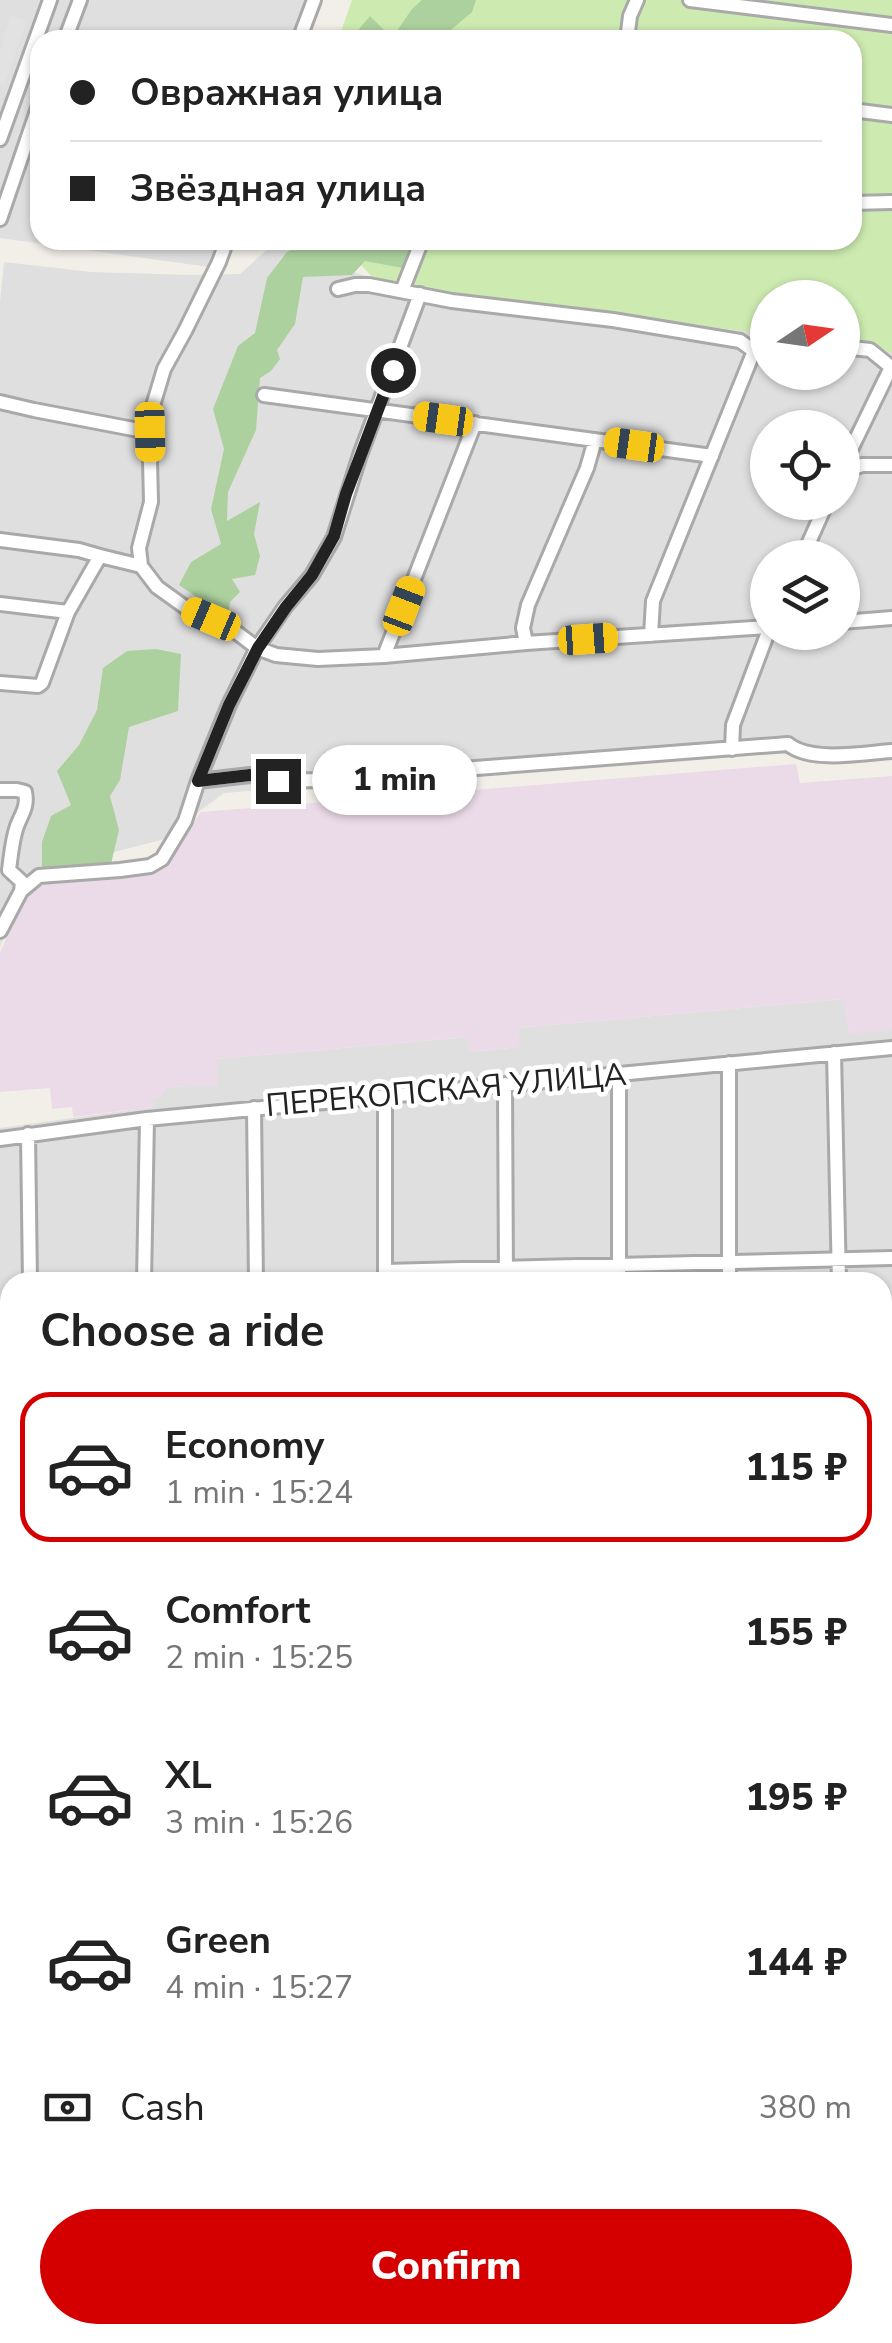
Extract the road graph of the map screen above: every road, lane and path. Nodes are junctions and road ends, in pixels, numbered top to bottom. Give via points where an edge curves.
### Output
1 (50, 0) edge
2 (80, 0) edge
3 (314, 0) edge
4 (636, 0) edge
5 (690, 0) edge
6 (892, 25) edge
7 (39, 30) edge
8 (69, 30) edge
9 (303, 30) edge
10 (628, 30) edge
11 (30, 56) edge
12 (862, 111) edge
13 (892, 115) edge
14 (30, 131) edge
15 (0, 139) edge
16 (862, 202) edge
17 (892, 202) edge
18 (0, 219) edge
19 (223, 250) edge
20 (418, 250) edge
21 (338, 289) dead end
22 (402, 290) junction
23 (420, 294) junction
24 (750, 344) edge
25 (860, 349) edge
26 (891, 366) edge
27 (750, 372) edge
28 (264, 396) dead end
29 (0, 402) edge
30 (378, 410) junction
31 (476, 423) junction
32 (150, 432) junction
33 (860, 432) edge
34 (595, 440) junction
35 (712, 456) junction
36 (892, 465) edge
37 (860, 466) edge
38 (0, 540) edge
39 (100, 556) junction
40 (141, 566) junction
41 (0, 604) edge
42 (68, 612) junction
43 (892, 618) edge
44 (860, 621) edge
45 (750, 631) edge
46 (651, 635) junction
47 (526, 643) junction
48 (258, 648) junction
49 (760, 650) edge
50 (384, 656) junction
51 (0, 683) edge
52 (732, 748) junction
53 (892, 751) edge
54 (198, 781) junction
55 (0, 790) edge
56 (4, 871) edge
57 (21, 891) junction
58 (0, 931) edge
59 (892, 1048) edge
60 (834, 1054) junction
61 (729, 1063) junction
62 (620, 1074) junction
63 (504, 1084) junction
64 (385, 1096) junction
65 (254, 1108) junction
66 (148, 1118) junction
67 (28, 1134) junction
68 (0, 1139) edge
69 (839, 1258) junction
70 (892, 1258) edge
71 (729, 1262) junction
72 (506, 1266) junction
73 (619, 1266) junction
74 (30, 1272) edge
75 (144, 1272) edge
76 (256, 1272) edge
77 (385, 1272) edge
78 (440, 1272) edge
79 (506, 1272) edge
80 (619, 1272) edge
81 (729, 1272) edge
82 (839, 1272) edge

1 - 7 street
2 - 8 street
3 - 9 street
4 - 10 street
5 - 6 street
11 - 15 street
12 - 13 street
14 - 18 street
16 - 17 street
19 - 32 street via 164,368
20 - 22 street
21 - 22 street
22 - 23 street
23 - 24 street
23 - 30 street
25 - 26 street
26 - 33 street
27 - 35 street
28 - 30 street
29 - 32 street
30 - 31 street
30 - 48 street via 334,536
31 - 34 street
31 - 50 street
32 - 40 street
34 - 35 street
34 - 47 street via 528,605
35 - 46 street via 653,601
36 - 37 street
38 - 39 street
39 - 40 street
39 - 42 street
40 - 48 street via 189,610
41 - 42 street
42 - 51 street via 42,684
43 - 44 street
45 - 46 street
46 - 47 street
47 - 50 street
48 - 50 street via 318,658
48 - 54 street
49 - 52 street via 732,724
52 - 53 street via 788,744 822,755
52 - 54 street via 320,780 250,775
54 - 57 street via 162,859 150,866 39,876
55 - 56 street via 25,792 27,798
56 - 57 street via 22,882
57 - 58 street
59 - 60 street, ПЕРЕКОПСКАЯ УЛИЦА
60 - 61 street, ПЕРЕКОПСКАЯ УЛИЦА
60 - 69 street
61 - 62 street, ПЕРЕКОПСКАЯ УЛИЦА
61 - 71 street
62 - 63 street, ПЕРЕКОПСКАЯ УЛИЦА
62 - 73 street
63 - 64 street, ПЕРЕКОПСКАЯ УЛИЦА
63 - 72 street
64 - 65 street, ПЕРЕКОПСКАЯ УЛИЦА
64 - 77 street
65 - 66 street, ПЕРЕКОПСКАЯ УЛИЦА
65 - 76 street
66 - 67 street, ПЕРЕКОПСКАЯ УЛИЦА
66 - 75 street
67 - 68 street, ПЕРЕКОПСКАЯ УЛИЦА
67 - 74 street
69 - 70 street
69 - 71 street
69 - 82 street
71 - 73 street
71 - 81 street
72 - 73 street
72 - 78 street
72 - 79 street
73 - 80 street

